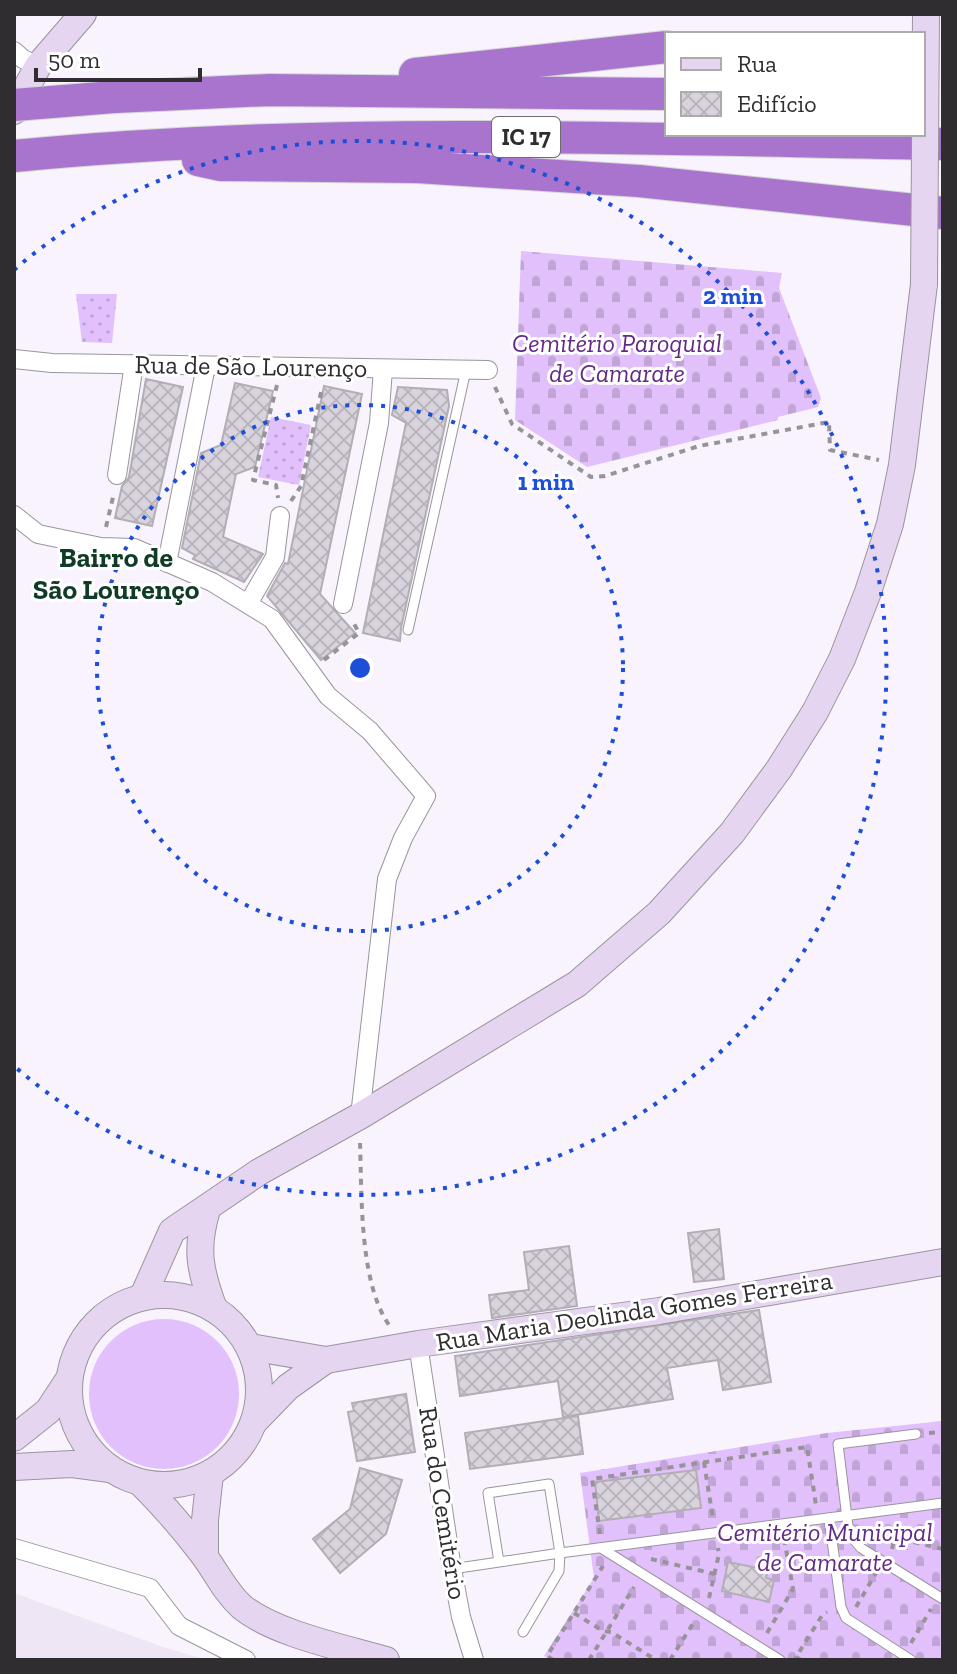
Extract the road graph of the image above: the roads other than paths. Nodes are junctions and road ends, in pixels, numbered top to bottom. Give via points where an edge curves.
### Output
1 (83, 14) edge
2 (926, 14) edge
3 (665, 47) edge
4 (14, 51) edge
5 (38, 66) junction
6 (269, 90) junction
7 (665, 94) edge
8 (14, 105) edge
9 (14, 111) edge
10 (943, 144) edge
11 (121, 147) junction
12 (14, 156) edge
13 (943, 213) edge
14 (14, 359) edge
15 (134, 364) junction
16 (206, 366) junction
17 (383, 369) junction
18 (466, 370) junction
19 (488, 370) road end
20 (117, 475) road end
21 (14, 515) edge
22 (280, 516) road end
23 (167, 563) junction
24 (248, 604) junction
25 (343, 604) dead end
26 (408, 630) dead end
27 (360, 1116) junction
28 (207, 1210) junction
29 (943, 1262) edge
30 (144, 1294) junction
31 (214, 1309) junction
32 (411, 1345) junction
33 (250, 1347) junction
34 (326, 1360) junction
35 (69, 1379) junction
36 (254, 1422) junction
37 (916, 1434) dead end
38 (14, 1438) edge
39 (14, 1467) edge
40 (110, 1469) junction
41 (210, 1474) junction
42 (141, 1483) junction
43 (943, 1503) edge
44 (847, 1515) junction
45 (824, 1518) junction
46 (14, 1548) edge
47 (601, 1548) junction
48 (560, 1553) junction
49 (205, 1556) junction
50 (499, 1562) junction
51 (452, 1569) junction
52 (941, 1598) edge
53 (523, 1632) dead end
54 (372, 1658) edge
55 (246, 1660) edge
56 (474, 1660) edge
57 (780, 1660) edge
58 (911, 1660) edge

1 - 5 street
2 - 27 street, bridge via 924,284 902,465 868,592 815,712 732,833 659,913 577,984
3 - 6 highway
4 - 5 street
5 - 9 street
6 - 7 highway, IC 17
6 - 8 highway, IC 17, bridge
10 - 11 highway, IC 17 via 399,137
11 - 12 highway, IC 17
11 - 13 highway via 221,165 417,167 639,181
14 - 15 street, Rua de São Lourenço
15 - 16 street, Rua de São Lourenço
15 - 20 street
16 - 17 street, Rua de São Lourenço
16 - 23 street
17 - 18 street, Rua de São Lourenço
17 - 25 street via 379,423
18 - 19 street, Rua de São Lourenço
18 - 26 lane
21 - 23 street via 38,534 134,548
22 - 24 street via 275,557
23 - 24 street
24 - 27 street via 272,619 328,696 370,731 426,796 387,879
27 - 28 street via 259,1172
28 - 30 street via 172,1231
28 - 31 street via 199,1251
29 - 32 street, Rua Maria Deolinda Gomes Ferreira via 659,1311
30 - 31 street via 190,1298
30 - 35 street via 100,1319 79,1346
31 - 33 street
32 - 34 street, Rua Maria Deolinda Gomes Ferreira
32 - 51 street, Rua do Cemitério
33 - 34 street, Rua Maria Deolinda Gomes Ferreira
33 - 36 street via 259,1384
34 - 36 street, Rua Maria Deolinda Gomes Ferreira via 288,1387
35 - 38 street via 48,1411
35 - 40 street via 71,1413 85,1445
36 - 41 street via 229,1461
37 - 44 lane via 838,1444
39 - 40 street via 72,1464
40 - 42 street
41 - 42 street via 176,1485
41 - 49 street
42 - 49 street
43 - 44 lane
44 - 45 lane
44 - 52 lane via 861,1548
45 - 47 lane
45 - 58 lane via 841,1607 850,1621
46 - 55 street via 150,1588 179,1626
47 - 48 lane
47 - 57 lane
48 - 50 lane
48 - 50 lane via 549,1484 534,1486 488,1493
48 - 53 lane via 559,1571
49 - 54 street via 242,1607 263,1620
50 - 51 lane
51 - 56 street, Rua do Cemitério

